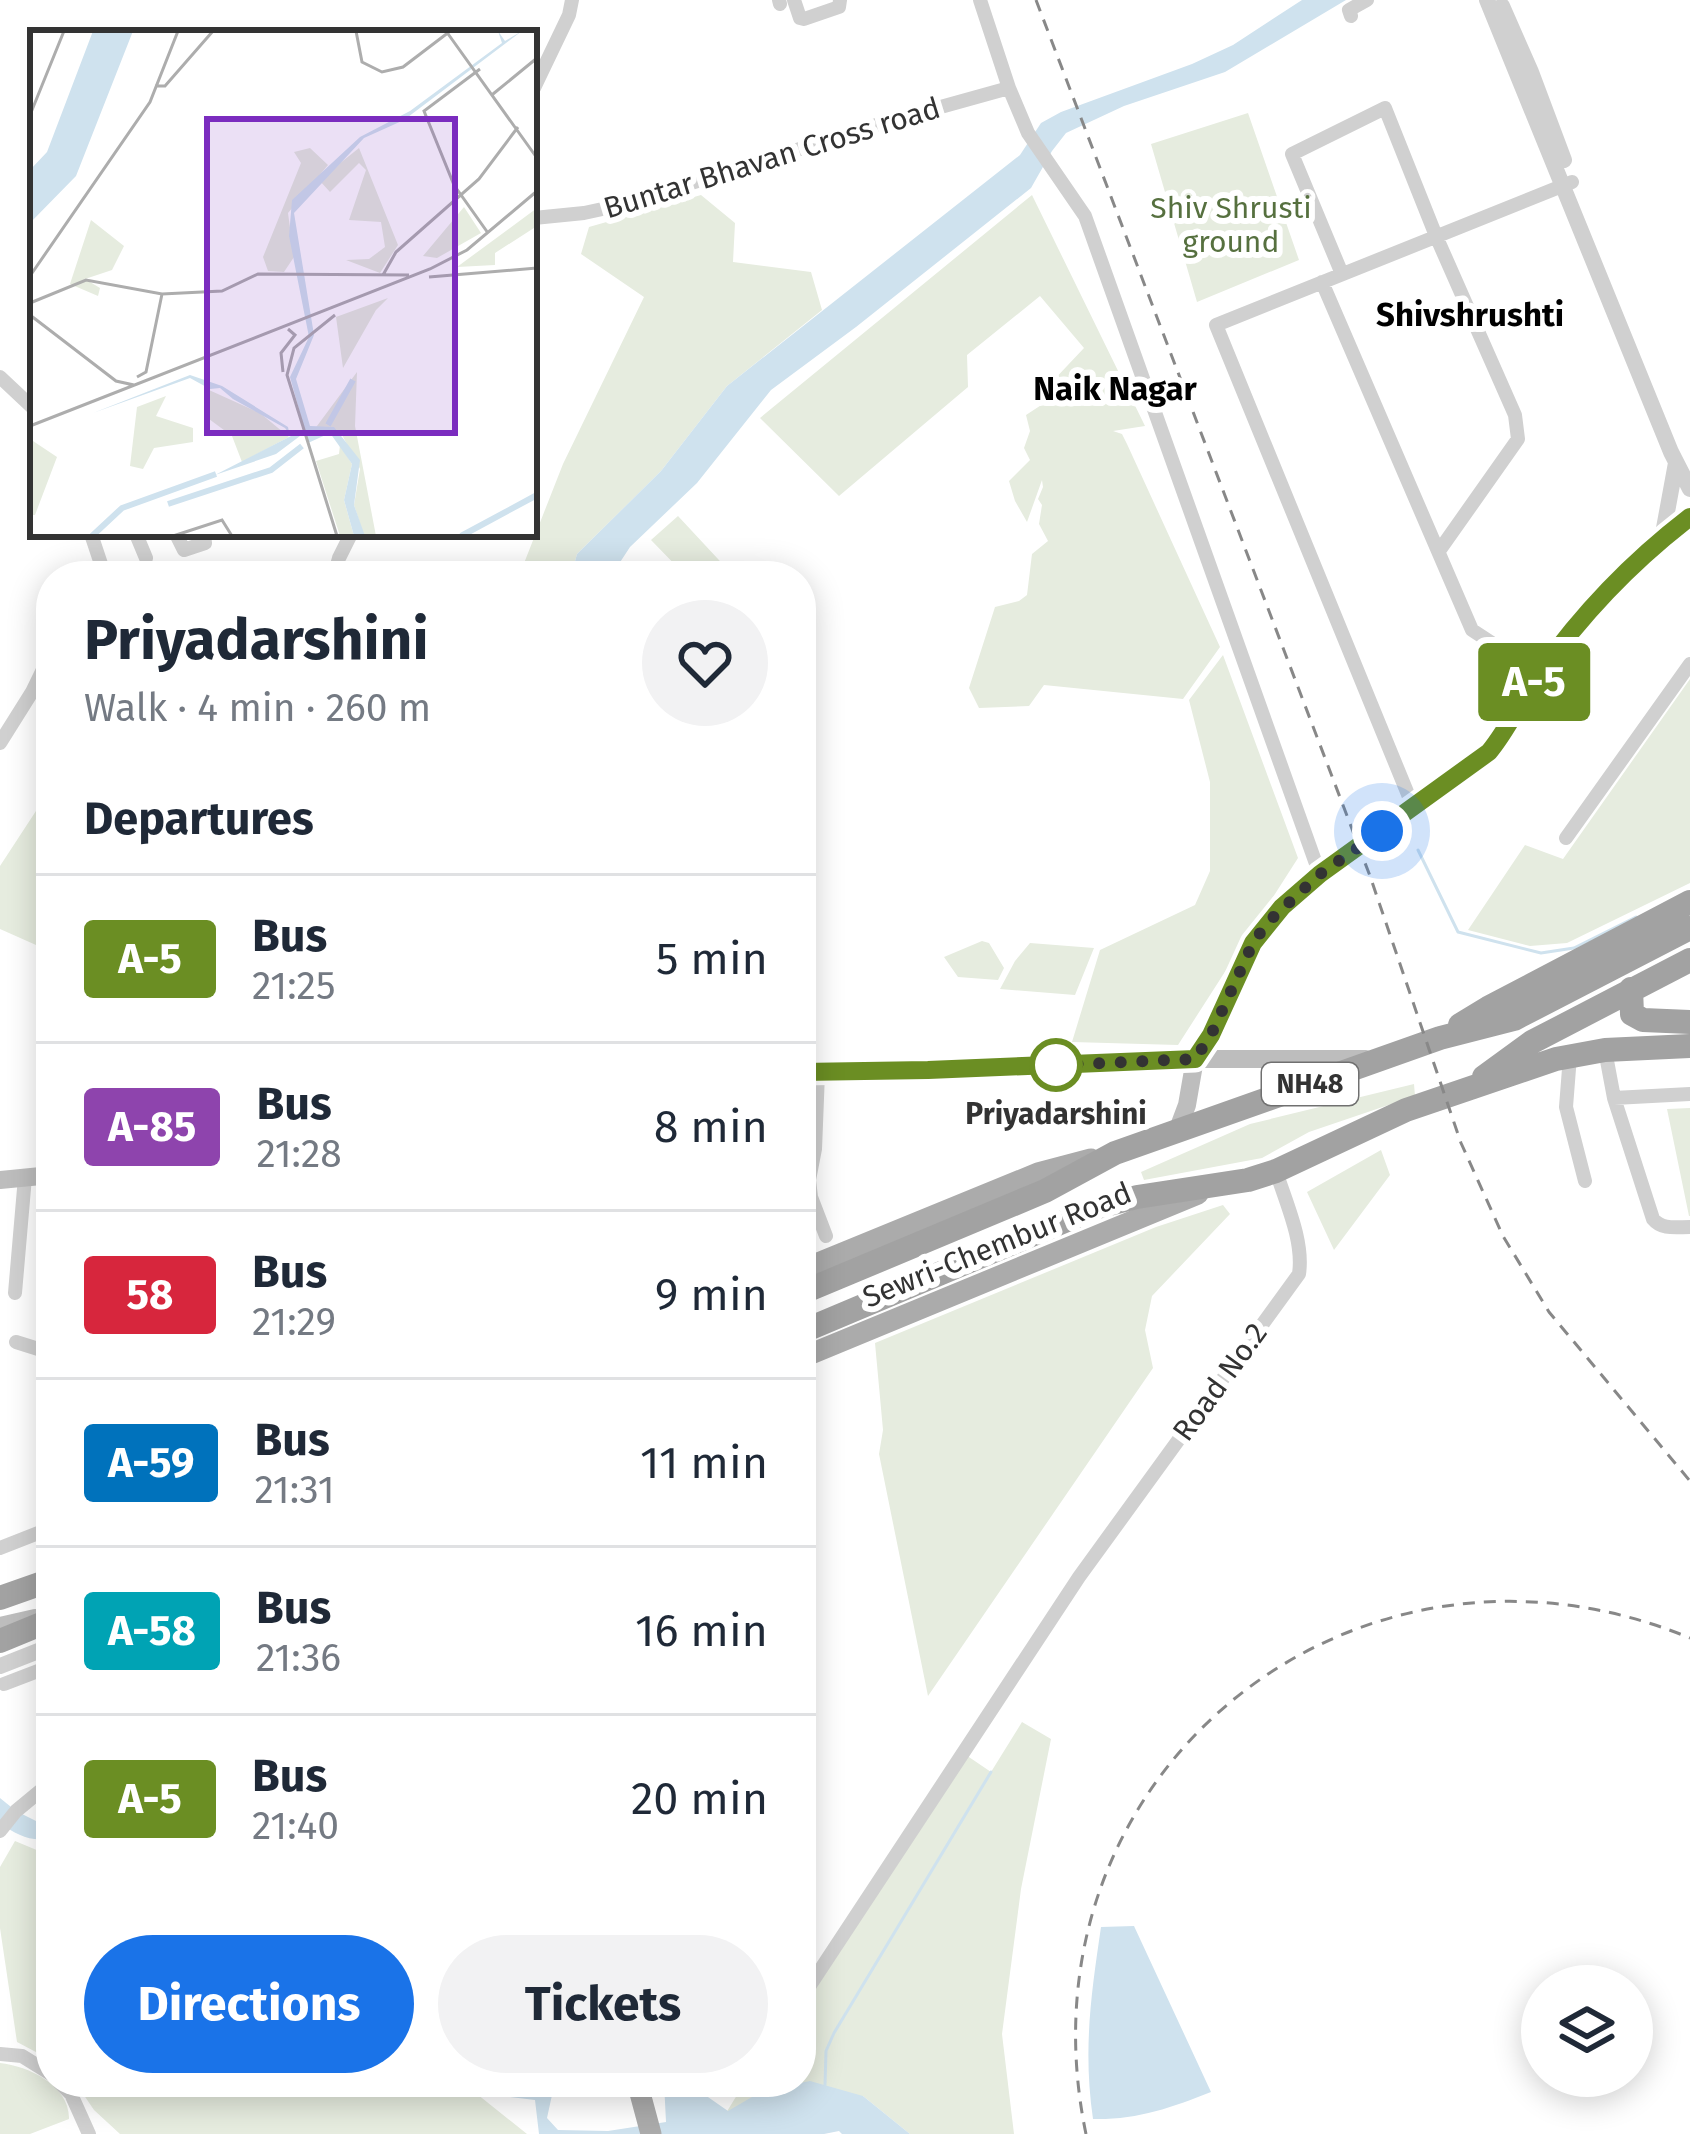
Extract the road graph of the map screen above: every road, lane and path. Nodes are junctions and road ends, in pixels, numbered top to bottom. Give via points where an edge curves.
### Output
1 (572, 0) edge
2 (840, 0) edge
3 (980, 0) edge
4 (1367, 0) edge
5 (1487, 0) edge
6 (1499, 0) edge
7 (784, 1) edge
8 (1351, 16) dead end
9 (537, 82) edge
10 (1009, 88) junction
11 (1567, 183) junction
12 (537, 218) edge
13 (1436, 236) junction
14 (1342, 274) junction
15 (1322, 282) junction
16 (0, 377) edge
17 (30, 405) edge
18 (1685, 460) edge
19 (1690, 488) edge
20 (1690, 517) edge
21 (137, 537) edge
22 (178, 537) edge
23 (204, 537) edge
24 (1662, 539) junction
25 (1439, 551) junction
26 (146, 558) dead end
27 (1690, 664) edge
28 (1538, 674) junction
29 (36, 684) edge
30 (0, 743) edge
31 (1414, 809) junction
32 (1566, 838) dead end
33 (1320, 874) junction
34 (1690, 902) edge
35 (1690, 928) edge
36 (1690, 960) edge
37 (1631, 989) junction
38 (1690, 1022) edge
39 (1440, 1038) junction
40 (1690, 1046) edge
41 (1605, 1050) junction
42 (1570, 1056) junction
43 (1195, 1059) junction
44 (1386, 1059) junction
45 (816, 1072) edge
46 (1460, 1094) junction
47 (1690, 1094) edge
48 (1614, 1098) junction
49 (1178, 1129) junction
50 (1115, 1153) junction
51 (1276, 1171) junction
52 (36, 1177) edge
53 (26, 1178) junction
54 (0, 1180) edge
55 (1585, 1181) dead end
56 (1215, 1187) junction
57 (816, 1210) edge
58 (1690, 1227) edge
59 (826, 1236) dead end
60 (816, 1264) edge
61 (816, 1287) edge
62 (15, 1293) dead end
63 (816, 1329) edge
64 (16, 1342) dead end
65 (36, 1348) edge
66 (816, 1352) edge
67 (36, 1534) edge
68 (0, 1548) edge
69 (36, 1587) edge
70 (36, 1590) edge
71 (0, 1598) edge
72 (0, 1610) edge
73 (36, 1620) edge
74 (36, 1624) edge
75 (0, 1626) edge
76 (0, 1641) edge
77 (36, 1655) edge
78 (36, 1669) edge
79 (2, 1675) edge
80 (36, 1794) edge
81 (2, 1828) edge
82 (816, 1976) edge
83 (0, 2054) edge
84 (36, 2065) edge
85 (72, 2097) edge
86 (644, 2097) edge
87 (656, 2125) edge
88 (89, 2134) edge

1 - 9 street
2 - 7 street via 804,19
3 - 10 street
4 - 8 street
5 - 11 street
6 - 11 street
10 - 12 street, Buntar Bhavan Cross road via 622,205
10 - 33 street via 1028,133 1085,216
11 - 13 street
11 - 18 street
13 - 14 street
13 - 14 street via 1385,108 1292,154
13 - 25 street via 1518,439
14 - 15 street
15 - 25 street
15 - 31 street via 1216,325
16 - 17 street
18 - 19 street
18 - 24 street
20 - 24 street
21 - 26 street
22 - 23 street via 184,550
24 - 28 street
25 - 28 street via 1472,630
27 - 32 street
28 - 31 street via 1489,752
29 - 30 street
31 - 33 street
33 - 43 street via 1253,943
34 - 39 highway
35 - 39 highway, NH48 via 1514,1019
36 - 37 highway, NH48
37 - 38 highway via 1632,1013 1643,1020
37 - 46 highway, NH48 via 1532,1042
39 - 44 highway, NH48
40 - 41 highway
41 - 42 highway
41 - 48 street
42 - 46 highway
42 - 55 street via 1567,1107
43 - 44 main road
43 - 45 main road
43 - 49 main road
44 - 49 highway, NH48
46 - 51 highway, NH48 via 1406,1110
47 - 48 street
48 - 58 street via 1653,1219
49 - 50 highway, NH48
50 - 60 main road via 1038,1173
50 - 61 highway via 1046,1191
51 - 56 highway, NH48
51 - 82 street, Road No.2 via 1299,1274 1079,1576
52 - 53 main road
53 - 54 main road
53 - 62 street
56 - 63 highway via 1098,1207
56 - 66 main road, Sewri-Chembur Road
57 - 59 street
64 - 65 street
67 - 68 street
69 - 71 highway
70 - 72 main road
73 - 75 main road
74 - 76 highway
77 - 79 street
78 - 79 street
80 - 81 street
83 - 84 street
85 - 88 street
86 - 87 main road

